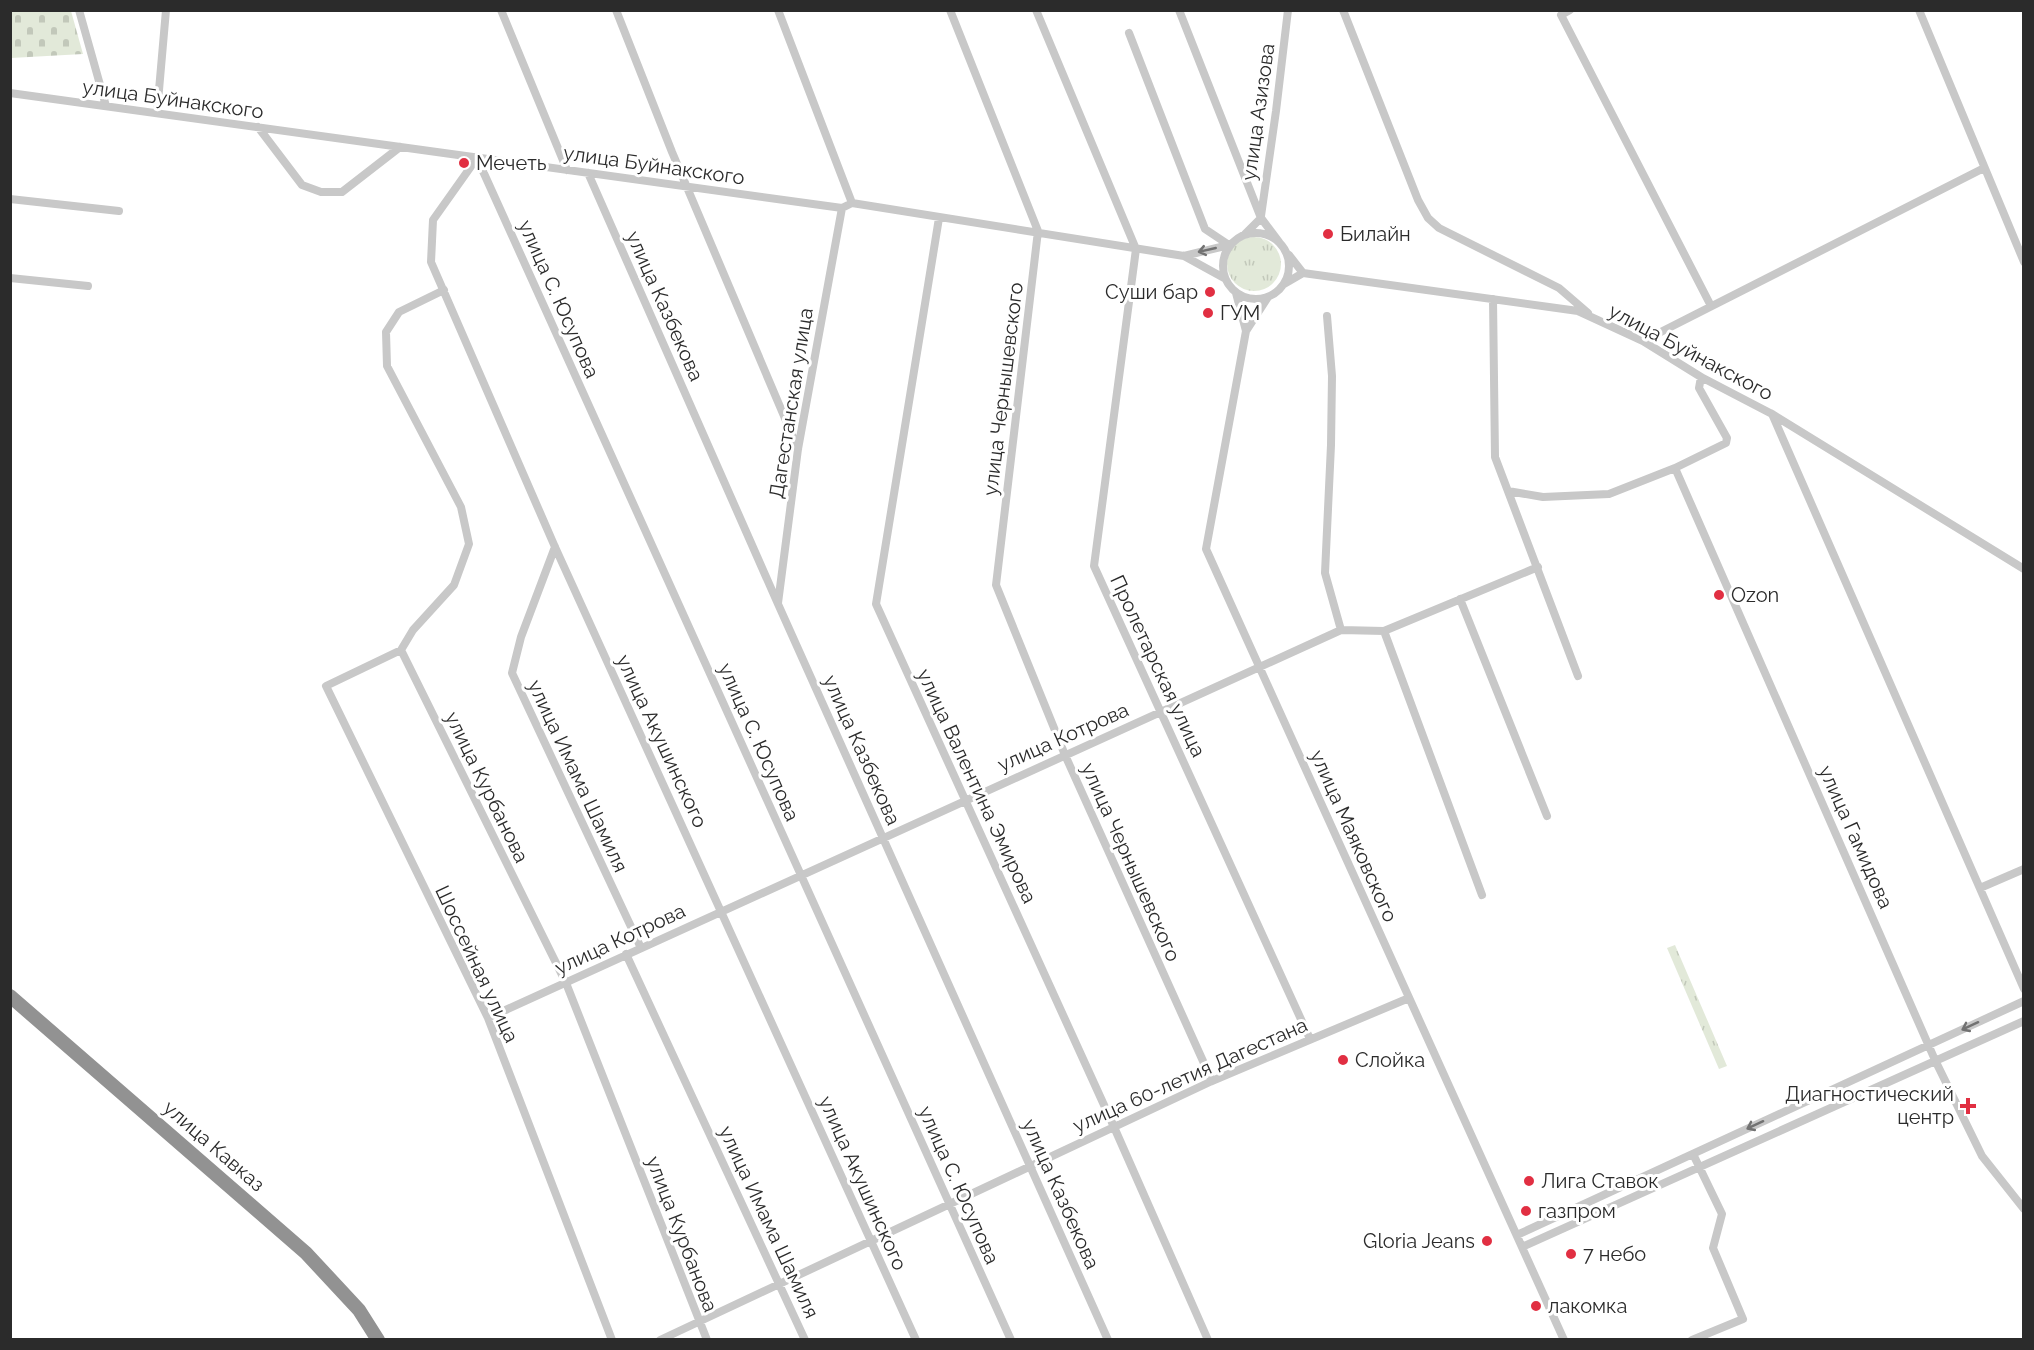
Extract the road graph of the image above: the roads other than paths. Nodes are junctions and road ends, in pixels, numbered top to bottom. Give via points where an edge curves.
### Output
1 (79, 10) edge
2 (166, 10) edge
3 (501, 10) edge
4 (616, 10) edge
5 (778, 10) edge
6 (950, 10) edge
7 (1036, 10) edge
8 (1179, 10) edge
9 (1288, 10) edge
10 (1343, 10) edge
11 (1570, 10) edge
12 (1919, 10) edge
13 (1129, 33) dead end
14 (10, 93) edge
15 (105, 106) junction
16 (157, 113) junction
17 (258, 128) junction
18 (400, 147) junction
19 (477, 158) junction
20 (1984, 168) junction
21 (567, 170) junction
22 (588, 173) junction
23 (686, 186) junction
24 (10, 199) edge
25 (852, 203) junction
26 (842, 208) junction
27 (119, 212) dead end
28 (939, 218) junction
29 (1261, 218) junction
30 (1038, 231) junction
31 (1245, 234) junction
32 (1279, 242) junction
33 (1230, 245) junction
34 (1136, 249) junction
35 (1286, 250) junction
36 (1184, 256) junction
37 (2024, 262) edge
38 (1303, 273) junction
39 (10, 278) edge
40 (1224, 278) junction
41 (1284, 284) junction
42 (88, 286) dead end
43 (444, 290) junction
44 (1236, 293) junction
45 (1268, 297) junction
46 (1493, 299) junction
47 (1711, 306) junction
48 (1327, 316) dead end
49 (1593, 318) junction
50 (1246, 331) junction
51 (1643, 341) junction
52 (1701, 377) junction
53 (1772, 414) junction
54 (798, 448) junction
55 (1675, 468) junction
56 (1508, 491) junction
57 (555, 547) junction
58 (1538, 567) junction
59 (2024, 569) edge
60 (1460, 599) junction
61 (778, 604) junction
62 (1341, 630) junction
63 (1384, 631) junction
64 (401, 650) junction
65 (1259, 666) junction
66 (1578, 676) dead end
67 (1160, 711) junction
68 (1065, 755) junction
69 (965, 800) junction
70 (1547, 816) dead end
71 (883, 838) junction
72 (2024, 869) edge
73 (801, 875) junction
74 (1980, 888) junction
75 (1482, 894) dead end
76 (722, 911) junction
77 (641, 948) junction
78 (627, 954) junction
79 (566, 983) junction
80 (2024, 989) edge
81 (10, 996) edge
82 (1409, 998) junction
83 (2024, 1002) edge
84 (488, 1018) junction
85 (2024, 1021) edge
86 (1311, 1039) junction
87 (1929, 1045) junction
88 (1935, 1060) junction
89 (1212, 1081) junction
90 (1794, 1108) junction
91 (1800, 1121) junction
92 (1114, 1127) junction
93 (1693, 1154) junction
94 (1030, 1166) junction
95 (1700, 1167) junction
96 (949, 1204) junction
97 (2024, 1209) edge
98 (1517, 1235) junction
99 (871, 1240) junction
100 (1522, 1247) junction
101 (780, 1283) junction
102 (698, 1321) junction
103 (378, 1340) edge
104 (612, 1340) edge
105 (660, 1340) edge
106 (707, 1340) edge
107 (805, 1340) edge
108 (916, 1340) edge
109 (1011, 1340) edge
110 (1108, 1340) edge
111 (1208, 1340) edge
112 (1564, 1340) edge
113 (1692, 1340) edge

1 - 15 street
2 - 16 street
3 - 21 street
4 - 23 street
5 - 25 street
6 - 30 street
7 - 34 street
8 - 29 street
9 - 29 street, улица Азизова
10 - 49 street via 1428,218 1439,228 1559,288
11 - 47 street via 1561,15
12 - 20 street
13 - 33 street via 1205,229
14 - 15 street, улица Буйнакского
15 - 16 street, улица Буйнакского
16 - 17 street, улица Буйнакского
17 - 18 street, улица Буйнакского
17 - 18 street via 302,185 321,192 342,192
18 - 19 street, улица Буйнакского
19 - 21 street, улица Буйнакского
19 - 43 street, улица Акушинского via 433,220 431,262
19 - 73 street, улица С. Юсупова
20 - 37 street
20 - 47 street
21 - 22 street, улица Буйнакского
22 - 23 street, улица Буйнакского
22 - 61 street, улица Казбекова
23 - 26 street, улица Буйнакского
23 - 54 street
24 - 27 street
25 - 26 street
25 - 28 street
26 - 54 street, Дагестанская улица
28 - 30 street
28 - 69 street, улица Валентина Эмирова via 876,604
29 - 31 street
29 - 32 street
30 - 34 street
30 - 68 street, улица Чернышевского via 996,585
31 - 32 street via 1263,234
31 - 33 street
32 - 35 street
33 -> 36 street
33 - 40 street via 1222,265
34 - 36 street
34 - 67 street, Пролетарская улица via 1094,566
35 - 38 street
35 - 41 street via 1289,272
36 - 40 street
38 - 41 street
38 - 46 street, улица Буйнакского
39 - 42 street
40 - 44 street
41 - 45 street
43 - 57 street, улица Акушинского
43 - 64 street via 399,312 386,332 387,366 461,507 469,544 454,585 413,630
44 - 45 street via 1245,298
44 - 50 street
45 - 50 street
46 - 49 street, улица Буйнакского via 1578,311
46 - 56 street via 1495,457
47 - 51 street
48 - 62 street via 1332,376 1325,573
49 - 51 street, улица Буйнакского
50 - 65 street, улица Маяковского via 1206,549
51 - 52 street, улица Буйнакского
52 - 53 street, улица Буйнакского
52 - 55 street via 1699,388 1727,441
53 - 59 street, улица Буйнакского
53 - 74 street
54 - 61 street, Дагестанская улица
55 - 56 street via 1609,494 1543,497
55 - 87 street, улица Гамидова
56 - 58 street
57 - 76 street, улица Акушинского
57 - 77 street, улица Имама Шамиля via 521,637 512,673
58 - 60 street, улица Котрова
58 - 66 street
60 - 63 street, улица Котрова
60 - 70 street
61 - 71 street, улица Казбекова
62 - 63 street, улица Котрова
62 - 65 street, улица Котрова
63 - 75 street
64 - 79 street, улица Курбанова
64 - 84 street, Шоссейная улица via 326,686
65 - 67 street, улица Котрова
65 - 82 street, улица Маяковского
67 - 68 street, улица Котрова
67 - 86 street, Пролетарская улица
68 - 69 street, улица Котрова
68 - 89 street, улица Чернышевского
69 - 71 street, улица Котрова
69 - 92 street, улица Валентина Эмирова
71 - 73 street, улица Котрова
71 - 94 street, улица Казбекова
72 - 74 street
73 - 76 street, улица Котрова
73 - 96 street, улица С. Юсупова
74 - 80 street
76 - 77 street, улица Котрова
76 - 99 street, улица Акушинского
77 - 78 street, улица Котрова
78 - 79 street, улица Котрова
78 - 101 street, улица Имама Шамиля
79 - 84 street, улица Котрова
79 - 102 street, улица Курбанова
81 - 103 highway, улица Кавказ via 306,1253 359,1310
82 - 86 street, улица 60-летия Дагестана
82 - 98 street, улица Маяковского
83 -> 87 street
84 - 104 street, Шоссейная улица
85 - 88 street
86 - 89 street, улица 60-летия Дагестана
87 - 88 street, улица Гамидова
87 - 90 street
88 - 91 street
88 - 97 street, улица Гамидова via 1982,1156
89 - 92 street, улица 60-летия Дагестана
90 - 91 street
90 -> 93 street
91 - 95 street
92 - 94 street, улица 60-летия Дагестана
92 - 111 street, улица Валентина Эмирова
93 - 95 street
93 - 98 street
94 - 96 street, улица 60-летия Дагестана
94 - 110 street, улица Казбекова
95 - 100 street
95 - 113 street via 1722,1214 1713,1248 1743,1319
96 - 99 street, улица 60-летия Дагестана
96 - 109 street, улица С. Юсупова
98 - 100 street, улица Маяковского
99 - 101 street, улица 60-летия Дагестана
99 - 108 street, улица Акушинского
100 - 112 street, улица Маяковского
101 - 102 street, улица 60-летия Дагестана
101 - 107 street, улица Имама Шамиля
102 - 105 street, улица 60-летия Дагестана
102 - 106 street, улица Курбанова

